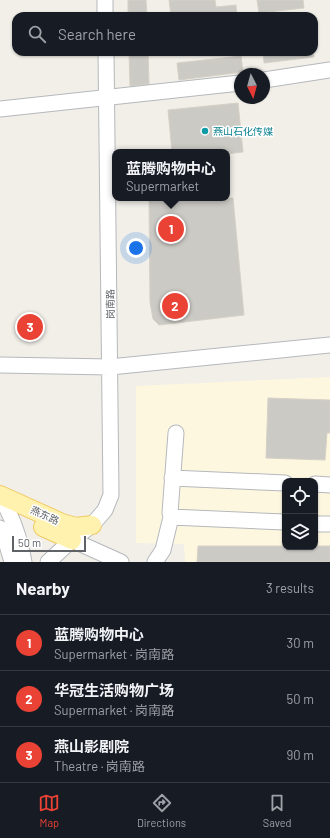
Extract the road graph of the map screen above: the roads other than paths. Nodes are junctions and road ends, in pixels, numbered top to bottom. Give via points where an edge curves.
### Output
1 (105, 0) edge
2 (106, 12) edge
3 (106, 56) edge
4 (330, 70) edge
5 (270, 79) edge
6 (234, 84) edge
7 (107, 98) junction
8 (0, 109) edge
9 (330, 346) edge
10 (0, 365) edge
11 (110, 367) junction
12 (176, 433) dead end
13 (172, 478) junction
14 (282, 483) edge
15 (318, 484) edge
16 (330, 485) edge
17 (0, 496) edge
18 (5, 511) edge
19 (171, 517) junction
20 (282, 522) edge
21 (318, 524) edge
22 (330, 524) edge
23 (92, 525) junction
24 (0, 528) edge
25 (72, 540) junction
26 (12, 562) edge
27 (24, 562) edge
28 (38, 562) edge
29 (48, 562) edge
30 (121, 562) edge
31 (155, 562) edge

1 - 2 street
3 - 7 street, 岗南路
4 - 5 street
6 - 7 street
7 - 8 street
7 - 11 street, 岗南路
9 - 11 street
10 - 11 street
11 - 23 street, 岗南路 via 111,495 105,510
12 - 13 street
13 - 14 street
13 - 19 street
15 - 16 street
17 - 18 street
17 - 23 main road, 燕东路 via 62,523 76,526
18 - 25 main road, 燕东路
18 - 27 street via 19,540
19 - 20 street
19 - 31 street via 163,550
21 - 22 street
23 - 25 street, 岗南路
24 - 26 street
25 - 28 street
25 - 29 street
25 - 30 street

